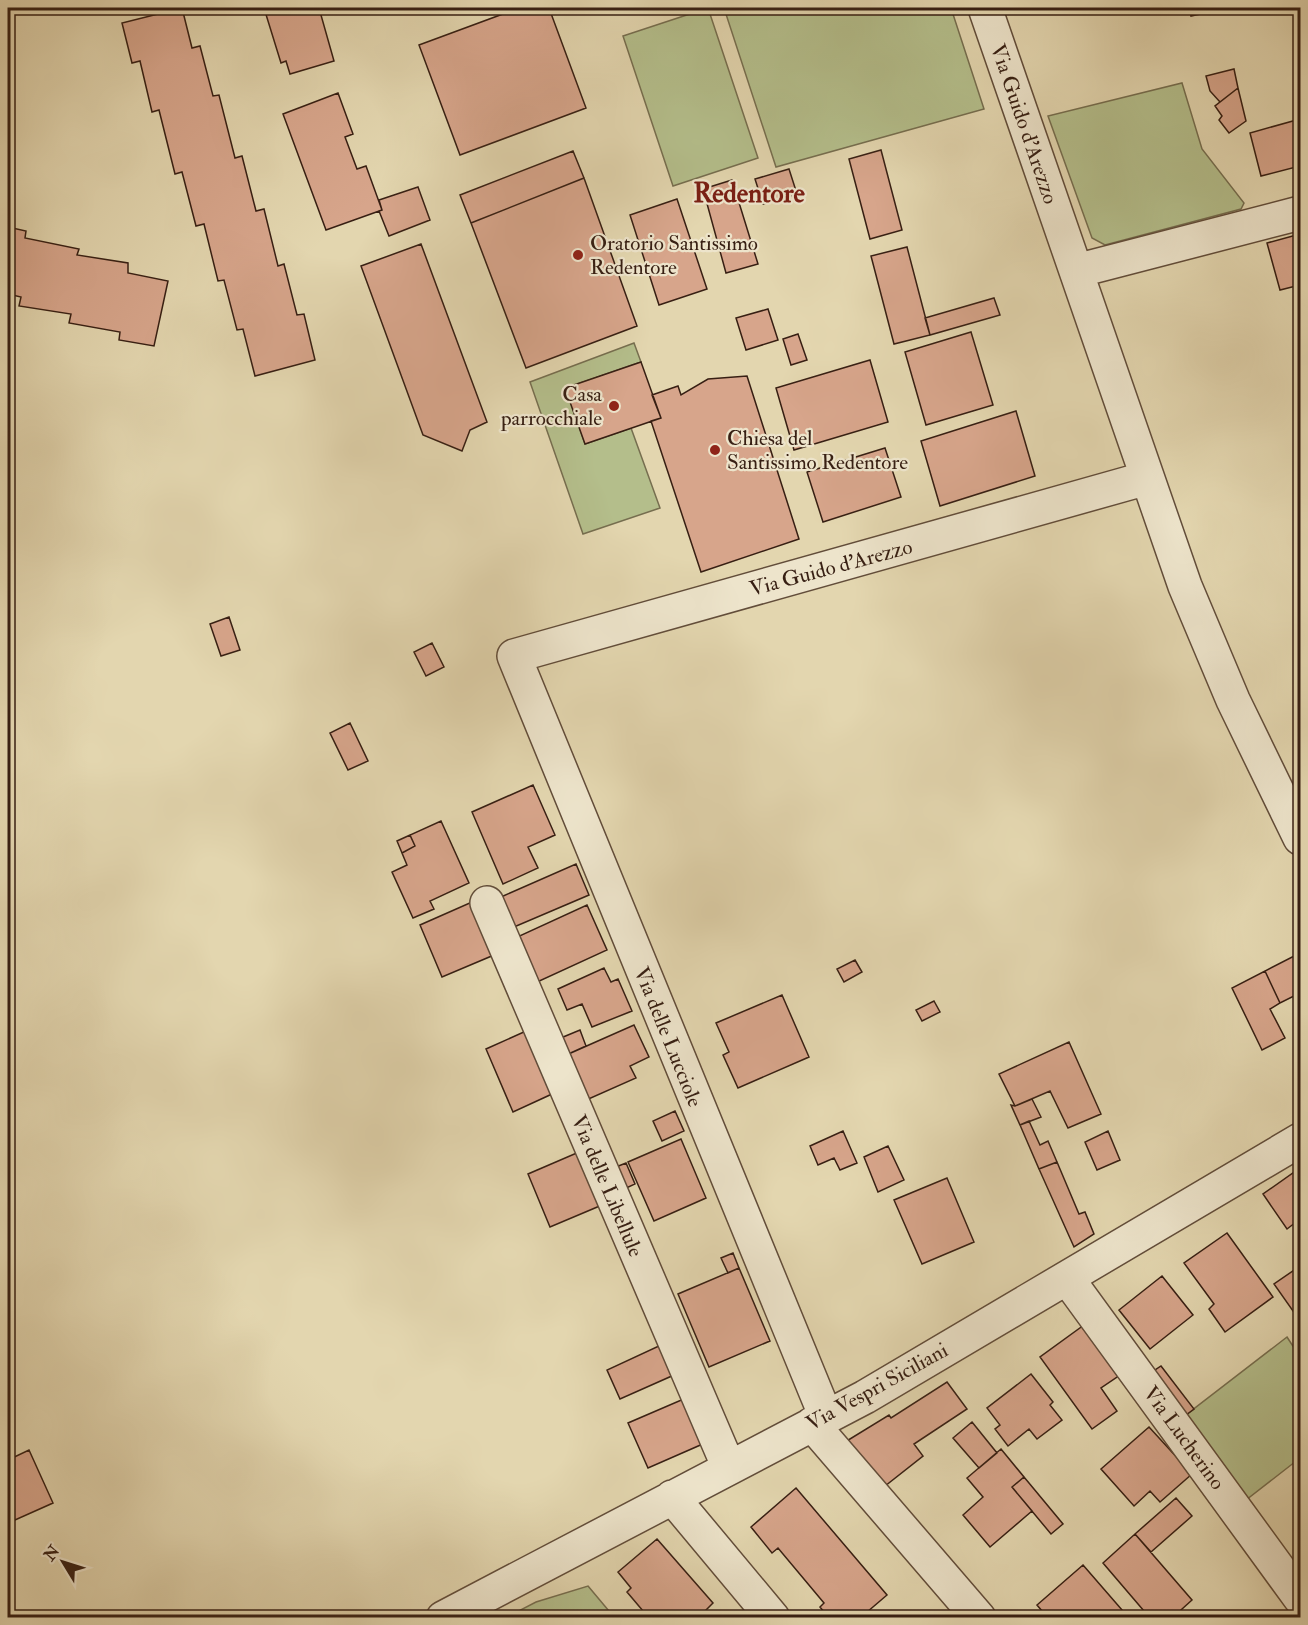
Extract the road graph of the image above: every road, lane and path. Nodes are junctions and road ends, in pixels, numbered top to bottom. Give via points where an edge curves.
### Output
1 (985, 8) edge
2 (1300, 213) edge
3 (1076, 271) junction
4 (1147, 478) junction
5 (514, 656) joint
6 (1300, 838) edge
7 (486, 903) dead end
8 (1300, 1140) edge
9 (1067, 1278) junction
10 (819, 1420) junction
11 (729, 1468) junction
12 (672, 1497) junction
13 (1300, 1598) edge
14 (443, 1617) edge
15 (773, 1617) edge
16 (979, 1617) edge

1 - 3 street, Via Guido d'Arezzo
2 - 3 street
3 - 4 street, Via Guido d'Arezzo
4 - 5 street, Via Guido d'Arezzo
4 - 6 street, Via Guido d'Arezzo via 1185,585 1233,700
5 - 10 street, Via delle Lucciole
7 - 11 street, Via delle Libellule
8 - 9 street, Via Vespri Siciliani
9 - 10 street, Via Vespri Siciliani
9 - 13 street, Via Lucherino
10 - 11 street, Via Vespri Siciliani
10 - 16 street, Via delle Lucciole
11 - 12 street, Via Vespri Siciliani
12 - 14 street, Via Vespri Siciliani
12 - 15 street

